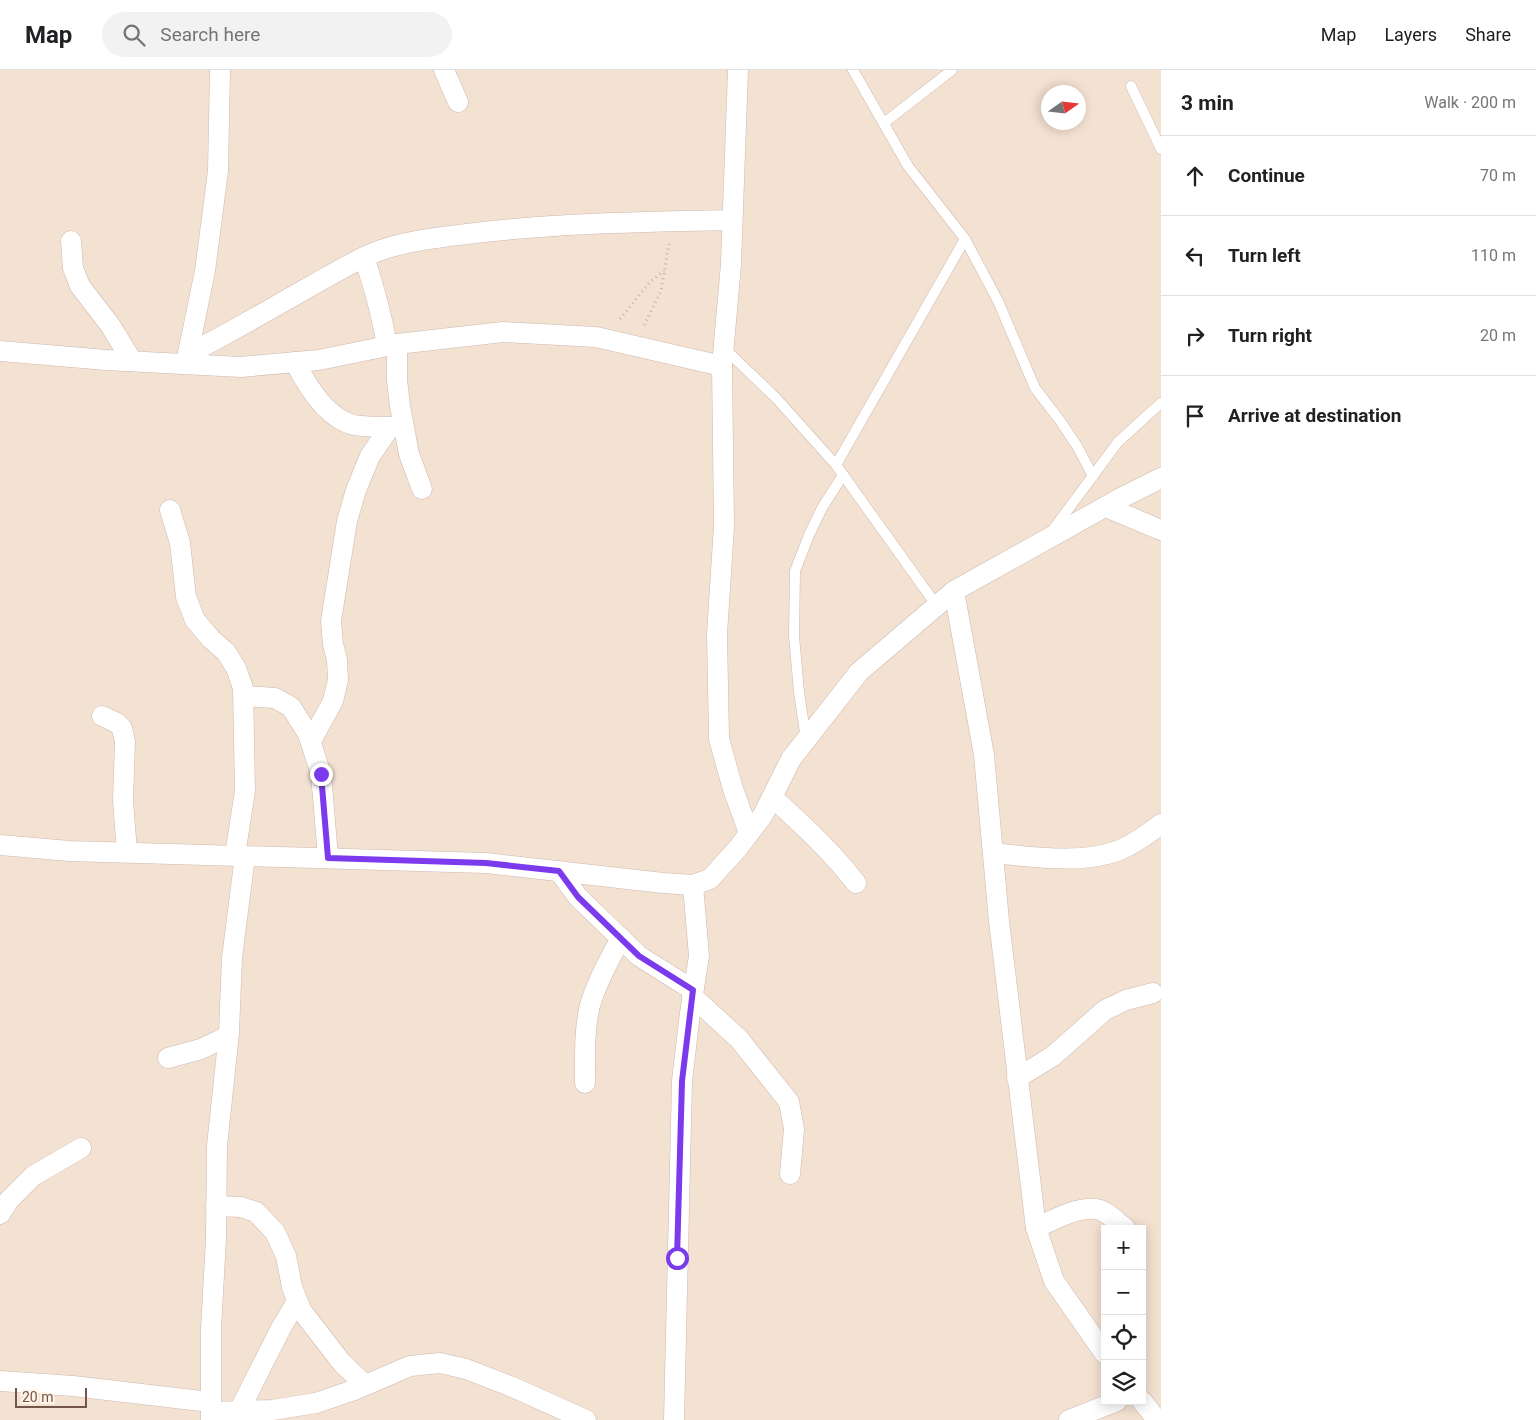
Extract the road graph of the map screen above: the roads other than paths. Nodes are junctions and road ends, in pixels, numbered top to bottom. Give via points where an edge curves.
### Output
1 (220, 70) edge
2 (444, 70) edge
3 (738, 70) edge
4 (853, 70) edge
5 (952, 70) edge
6 (1131, 86) dead end
7 (458, 102) dead end
8 (884, 123) junction
9 (1161, 149) edge
10 (732, 220) junction
11 (965, 240) junction
12 (71, 241) dead end
13 (364, 257) junction
14 (392, 345) junction
15 (0, 351) edge
16 (723, 357) junction
17 (187, 359) junction
18 (132, 361) junction
19 (295, 362) junction
20 (1161, 403) edge
21 (398, 427) junction
22 (836, 465) junction
23 (843, 475) junction
24 (1093, 476) junction
25 (1161, 478) edge
26 (422, 489) dead end
27 (1106, 507) junction
28 (170, 510) dead end
29 (1161, 530) edge
30 (1045, 541) junction
31 (954, 591) junction
32 (937, 606) junction
33 (244, 696) junction
34 (102, 716) dead end
35 (806, 740) junction
36 (311, 741) junction
37 (772, 797) junction
38 (1161, 824) edge
39 (749, 833) junction
40 (0, 845) edge
41 (127, 852) junction
42 (993, 853) junction
43 (240, 855) junction
44 (328, 858) junction
45 (559, 871) junction
46 (856, 883) dead end
47 (694, 885) junction
48 (621, 938) junction
49 (693, 993) junction
50 (1153, 993) dead end
51 (228, 1036) junction
52 (168, 1058) dead end
53 (1017, 1078) junction
54 (585, 1083) dead end
55 (82, 1148) dead end
56 (790, 1174) dead end
57 (216, 1206) junction
58 (0, 1214) edge
59 (1121, 1225) edge
60 (1036, 1228) junction
61 (297, 1301) junction
62 (1101, 1348) edge
63 (0, 1381) edge
64 (365, 1385) junction
65 (1108, 1405) edge
66 (211, 1411) edge
67 (240, 1411) junction
68 (586, 1420) edge
69 (674, 1420) edge
70 (1069, 1420) edge

1 - 17 street via 218,171 205,271
2 - 7 street
3 - 10 street
4 - 8 lane
5 - 8 lane
6 - 9 lane
8 - 11 lane via 908,166
10 - 13 street via 596,223 511,229 439,237
10 - 16 street
11 - 22 lane
11 - 24 lane via 998,301 1035,388 1072,438
12 - 18 street via 73,268 80,286
13 - 14 street
13 - 17 street
14 - 16 street via 503,332 596,337
14 - 19 street
14 - 21 street
15 - 18 street
16 - 22 lane via 776,398
16 - 39 street via 724,526 717,634 718,739
17 - 18 street
17 - 19 street via 241,367
19 - 21 street via 307,385 340,420 355,425
20 - 24 lane via 1118,442
21 - 26 street
21 - 36 street via 370,456 347,521 332,621 338,680 333,701
22 - 23 lane
23 - 32 lane
23 - 35 lane via 822,508 795,571 794,636
24 - 30 lane
25 - 27 street
27 - 29 street
27 - 30 street
28 - 33 street via 180,543 186,597 195,620 226,652 236,668
30 - 31 street
31 - 32 street
31 - 42 street via 984,755
32 - 35 street via 859,672
33 - 36 street via 275,698 291,707
33 - 43 street via 245,790
34 - 41 street via 122,728 125,742 123,801
35 - 37 street via 791,759
36 - 44 street via 321,774
37 - 39 street
37 - 46 street via 825,846
38 - 42 street via 1122,849 1099,855 1048,859
39 - 47 street via 710,879
40 - 41 street
41 - 43 street
42 - 53 street
43 - 44 street
43 - 51 street
44 - 45 street via 486,863
45 - 47 street
45 - 48 street via 578,897
47 - 49 street via 698,956
48 - 49 street via 639,956
48 - 54 street via 590,1005
49 - 56 street via 738,1039 790,1102 794,1129
49 - 69 street via 682,1081
50 - 53 street via 1105,1010 1053,1056
51 - 52 street via 208,1047
51 - 57 street via 217,1146
53 - 60 street
55 - 58 street via 33,1176
57 - 61 street via 241,1207 256,1212 275,1232 286,1256
57 - 66 street
59 - 60 street via 1097,1209 1065,1215
60 - 62 street via 1054,1281
61 - 64 street via 342,1363
61 - 67 street
63 - 66 street via 73,1386
64 - 67 street via 316,1403
64 - 68 street via 410,1366 440,1363 510,1386
65 - 70 street
66 - 67 street

